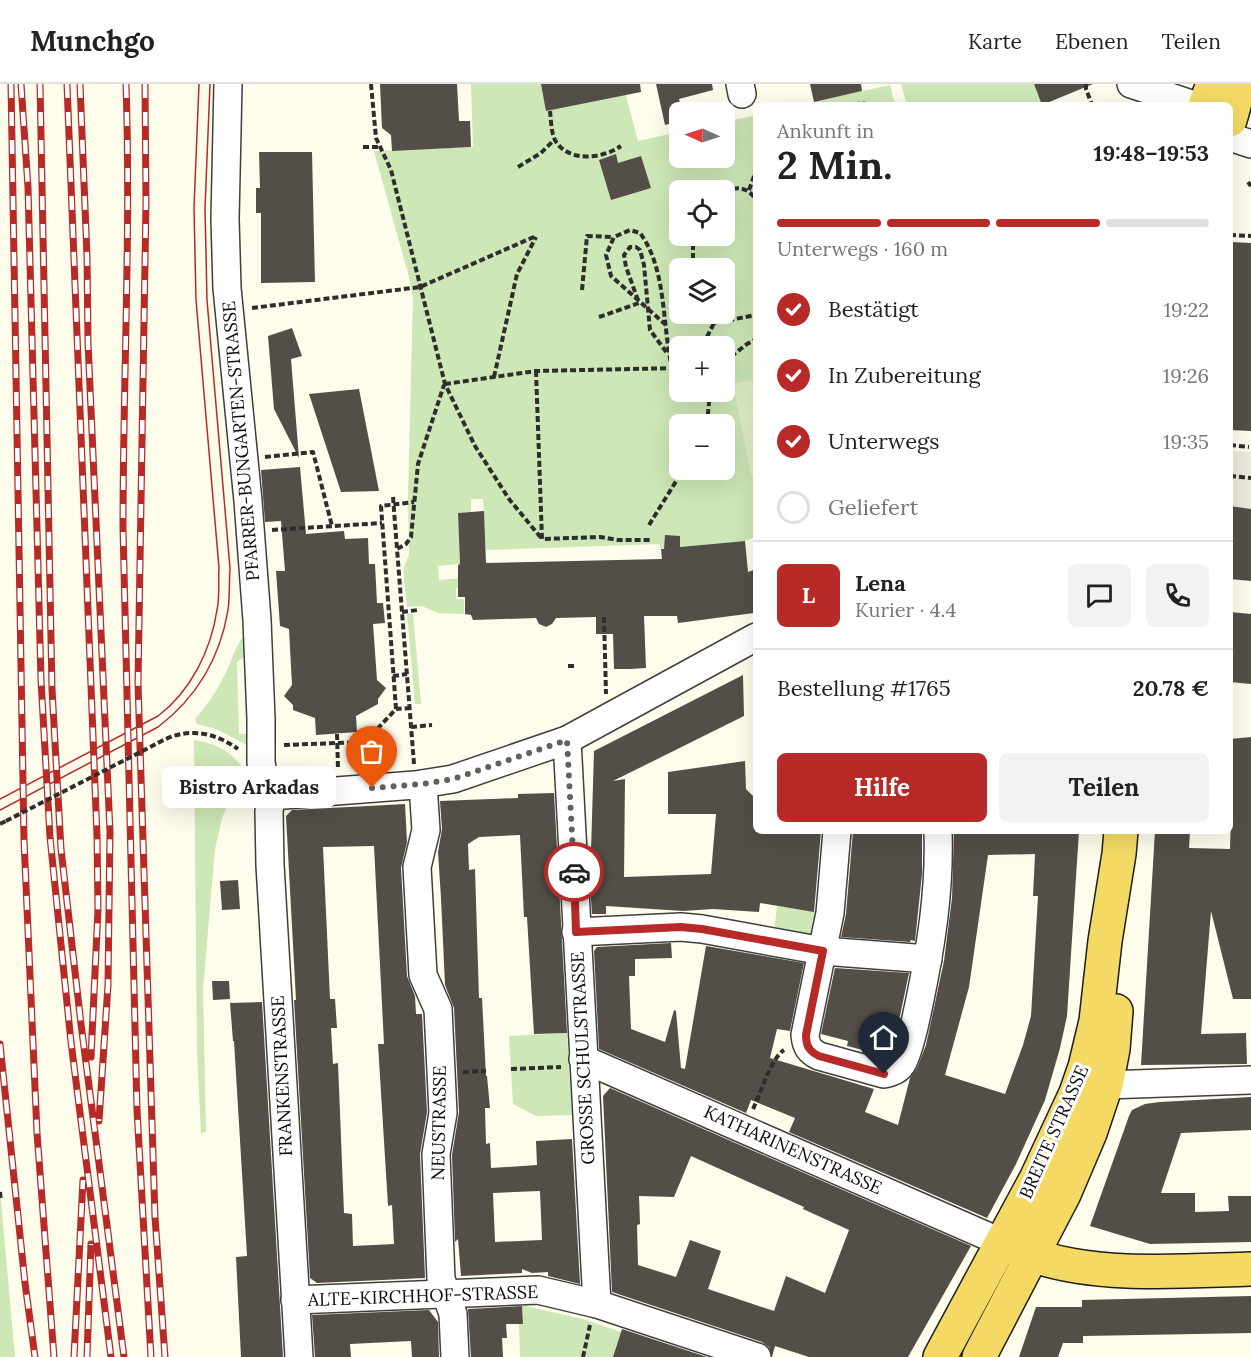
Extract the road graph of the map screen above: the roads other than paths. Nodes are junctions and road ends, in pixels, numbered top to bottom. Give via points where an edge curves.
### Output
1 (228, 84) edge
2 (1131, 84) edge
3 (1185, 102) edge
4 (1233, 113) edge
5 (1251, 144) edge
6 (753, 639) edge
7 (567, 740) junction
8 (419, 785) junction
9 (271, 796) junction
10 (837, 834) edge
11 (938, 834) edge
12 (1120, 842) edge
13 (576, 932) junction
14 (823, 951) junction
15 (928, 959) junction
16 (583, 1062) junction
17 (1251, 1080) edge
18 (1106, 1085) junction
19 (1017, 1249) junction
20 (1251, 1269) edge
21 (446, 1294) junction
22 (295, 1300) junction
23 (597, 1304) junction
24 (299, 1357) edge
25 (455, 1357) edge
26 (757, 1357) edge
27 (940, 1357) edge
28 (979, 1357) edge

1 - 9 street, PFARRER-BUNGARTEN-STRASSE via 226,277 257,620 262,769
2 - 3 street
4 - 5 street
6 - 7 street
7 - 8 street via 453,779
7 - 13 street, GROSSE SCHULSTRASSE
8 - 9 street
8 - 21 street, NEUSTRASSE via 426,830 417,867 423,975 438,1008 443,1113 436,1154 441,1279
9 - 22 street, FRANKENSTRASSE via 270,865
10 - 14 street
11 - 15 street via 939,879
12 - 18 main road, BREITE STRASSE via 1117,995
12 - 19 main road, BREITE STRASSE via 1096,1021 1085,1067 1046,1158
13 - 14 street via 681,927
13 - 16 street, GROSSE SCHULSTRASSE
14 - 15 street
14 - 15 street via 806,1044 819,1056 884,1074 894,1072 902,1064
16 - 19 street, KATHARINENSTRASSE
16 - 23 street, GROSSE SCHULSTRASSE
17 - 18 street
18 - 19 main road, BREITE STRASSE via 1078,1164
19 - 20 main road via 1097,1270
19 - 27 main road, BREITE STRASSE
19 - 28 main road, BREITE STRASSE
21 - 22 street, ALTE-KIRCHHOF-STRASSE
21 - 23 street, ALTE-KIRCHHOF-STRASSE via 538,1290
21 - 25 street, NEUSTRASSE via 453,1314
22 - 24 street, FRANKENSTRASSE
23 - 26 street, ALTE-KIRCHHOF-STRASSE

